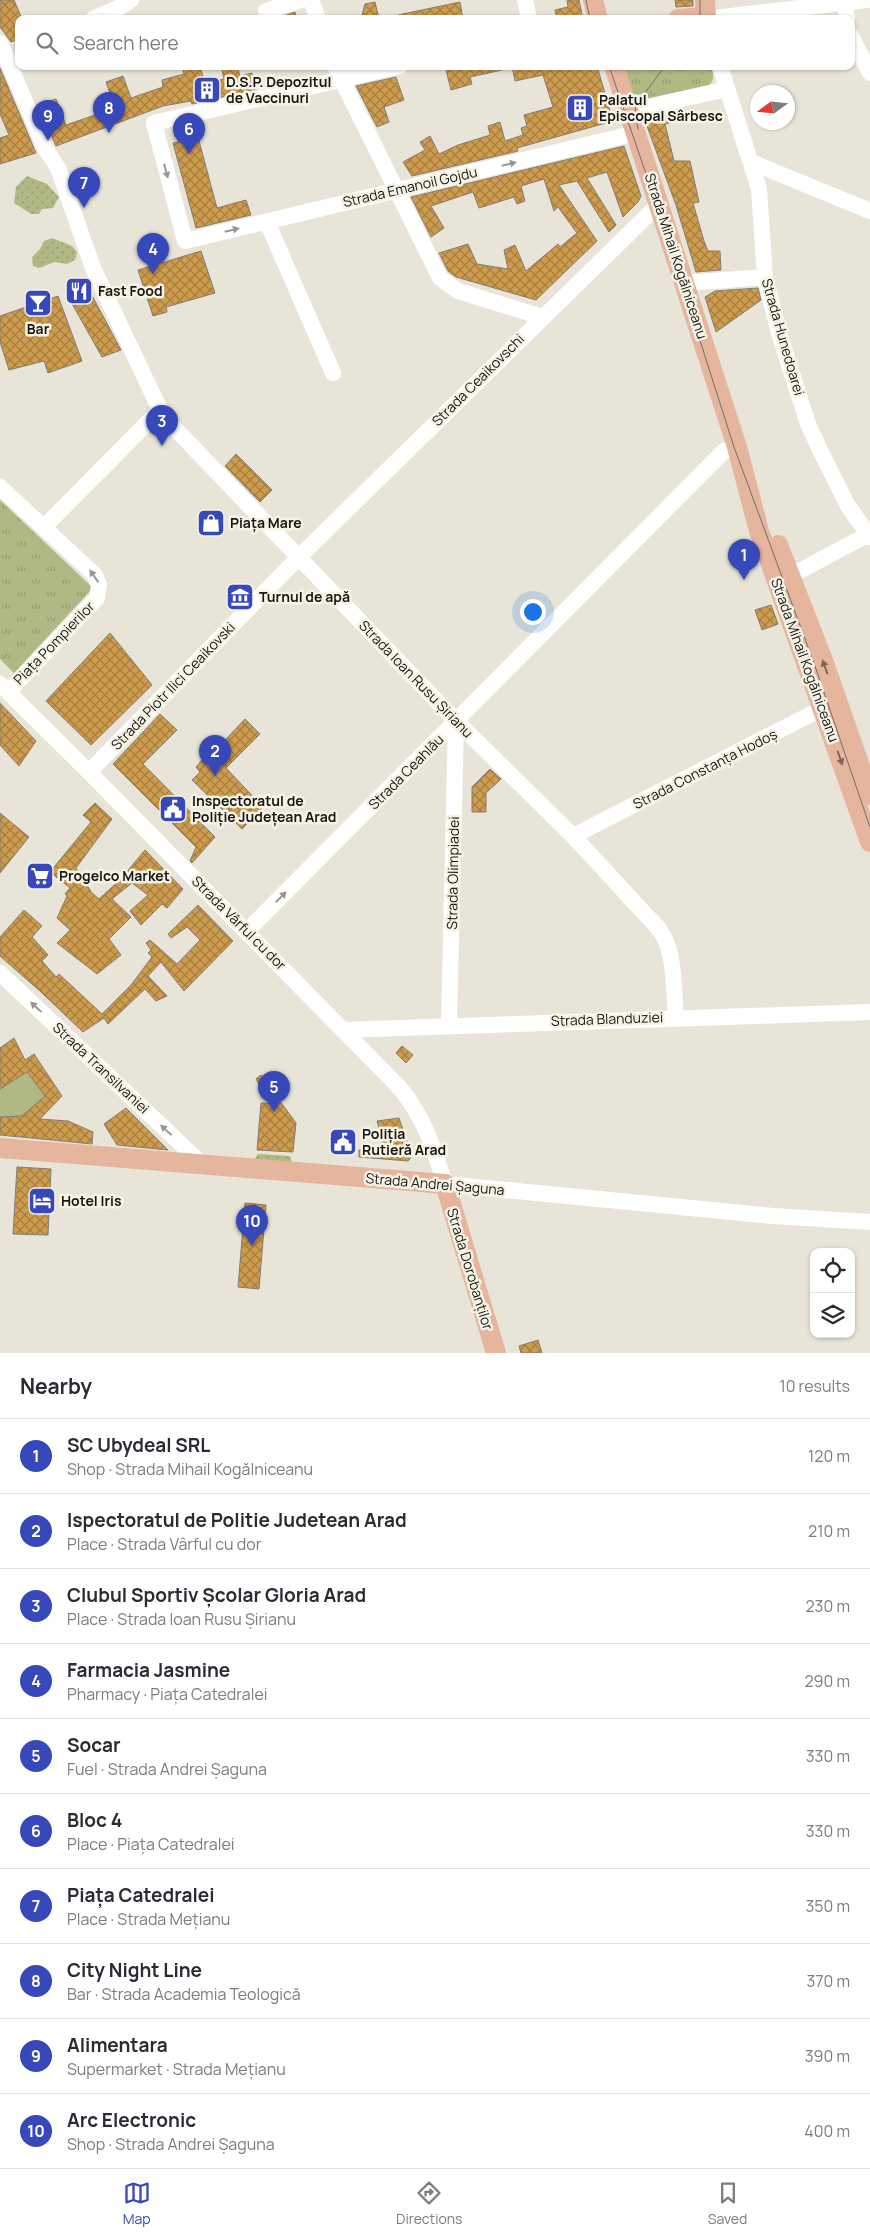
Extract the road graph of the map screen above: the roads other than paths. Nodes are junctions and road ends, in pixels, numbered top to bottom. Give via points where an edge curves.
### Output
1 (131, 0) edge
2 (301, 0) edge
3 (311, 0) edge
4 (525, 0) edge
5 (593, 0) edge
6 (867, 0) edge
7 (845, 7) edge
8 (265, 10) edge
9 (706, 12) edge
10 (103, 15) edge
11 (317, 15) edge
12 (528, 15) edge
13 (597, 15) edge
14 (855, 44) edge
15 (6, 51) edge
16 (365, 70) edge
17 (615, 70) edge
18 (721, 70) edge
19 (338, 73) edge
20 (870, 73) edge
21 (727, 90) junction
22 (629, 111) junction
23 (636, 133) junction
24 (751, 162) junction
25 (397, 192) junction
26 (659, 204) junction
27 (870, 211) edge
28 (267, 222) junction
29 (766, 277) junction
30 (685, 283) junction
31 (542, 317) junction
32 (333, 373) dead end
33 (160, 410) junction
34 (737, 447) junction
35 (0, 486) edge
36 (45, 526) junction
37 (869, 536) edge
38 (299, 557) junction
39 (790, 576) junction
40 (4, 688) edge
41 (830, 705) junction
42 (456, 721) junction
43 (89, 772) junction
44 (870, 795) edge
45 (573, 836) junction
46 (870, 842) edge
47 (246, 931) junction
48 (0, 973) edge
49 (870, 1012) edge
50 (676, 1017) junction
51 (449, 1026) junction
52 (343, 1030) junction
53 (0, 1148) edge
54 (202, 1164) junction
55 (445, 1184) junction
56 (870, 1222) edge
57 (496, 1353) edge

1 - 10 street
2 - 8 street
3 - 11 street
4 - 12 street
5 - 13 main road
6 - 7 street
7 - 9 street
14 - 20 street
15 - 33 street, Strada Ioan Rusu Șirianu via 45,148 66,188 93,268
16 - 19 street
17 - 22 main road, Strada Mihail Kogălniceanu
18 - 21 street, Strada Hunedoarei
19 - 25 street
19 -> 28 street, Strada Emanoil Gojdu via 154,124 185,241
21 - 22 street
21 - 24 street, Strada Hunedoarei
22 - 23 main road, Strada Mihail Kogălniceanu
25 -> 23 street, Strada Emanoil Gojdu
23 - 26 main road, Strada Mihail Kogălniceanu
24 - 27 street
24 - 29 street, Strada Hunedoarei via 761,205
25 - 28 street, Strada Emanoil Gojdu
25 - 31 street via 440,278 448,285
26 - 30 main road, Strada Mihail Kogălniceanu
26 - 31 street, Strada Ceaikovschi
28 - 32 street
29 - 30 street
29 - 37 street, Strada Hunedoarei via 779,333 808,424 848,506
30 - 34 main road, Strada Mihail Kogălniceanu
31 - 38 street, Strada Ceaikovschi
33 - 36 street
33 - 38 street, Strada Ioan Rusu Șirianu
34 - 39 main road, Strada Mihail Kogălniceanu
34 - 41 main road, Strada Mihail Kogălniceanu via 759,531
34 - 42 street, Strada Ceahlău via 724,451
35 - 36 street, Piața Pompierilor
40 -> 36 street, Piața Pompierilor via 99,593 95,575
37 - 39 street
38 - 42 street, Strada Ioan Rusu Șirianu
38 - 43 street, Strada Piotr Ilici Ceaikovski
41 -> 39 main road, Strada Mihail Kogălniceanu
40 - 43 street, Strada Vârful cu dor
41 - 44 main road, Strada Mihail Kogălniceanu
41 - 45 street, Strada Constanța Hodoș
41 -> 46 main road, Strada Mihail Kogălniceanu
42 - 45 street, Strada Ioan Rusu Șirianu
47 -> 42 street, Strada Ceahlău
42 - 51 street, Strada Olimpiadei
43 - 47 street, Strada Vârful cu dor
45 - 50 street, Strada Ioan Rusu Șirianu via 666,939
47 - 52 street, Strada Vârful cu dor
54 -> 48 street, Strada Transilvaniei
49 - 50 street, Strada Blanduziei
50 - 51 street, Strada Blanduziei
51 - 52 street, Strada Blanduziei
52 - 55 street, Strada Vârful cu dor via 414,1104 428,1132
53 - 54 main road, Strada Andrei Șaguna
54 - 55 main road, Strada Andrei Șaguna
55 - 56 street, Strada Andrei Șaguna via 773,1216
55 - 57 main road, Strada Dorobanților

